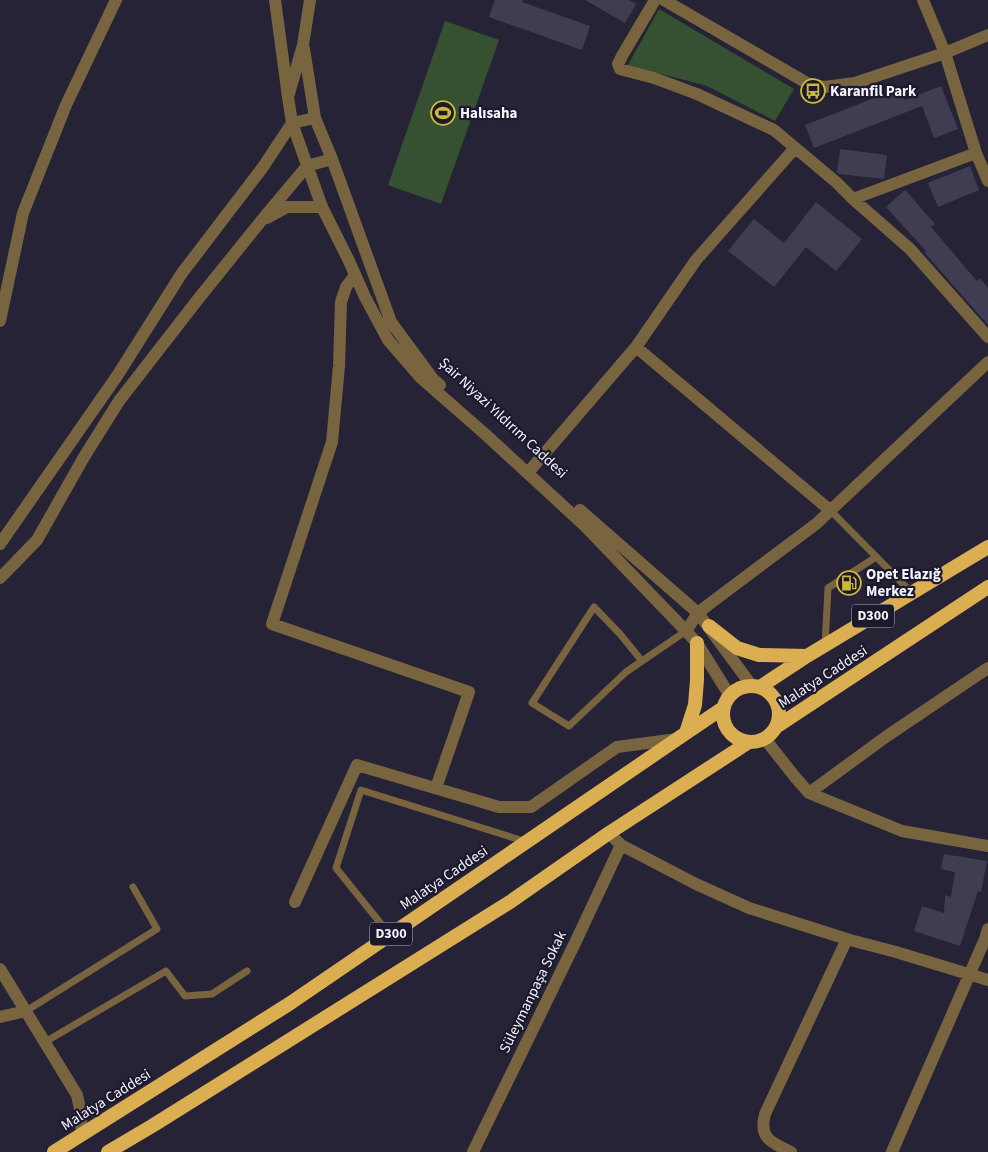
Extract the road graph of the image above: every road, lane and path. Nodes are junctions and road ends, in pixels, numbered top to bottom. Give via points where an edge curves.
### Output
1 (116, 0) edge
2 (275, 0) edge
3 (310, 0) edge
4 (655, 0) edge
5 (664, 0) edge
6 (923, 0) edge
7 (988, 35) edge
8 (303, 45) junction
9 (945, 53) junction
10 (288, 97) junction
11 (315, 118) junction
12 (292, 123) junction
13 (795, 148) junction
14 (976, 153) junction
15 (332, 159) junction
16 (307, 166) junction
17 (988, 181) edge
18 (853, 199) junction
19 (322, 207) junction
20 (261, 221) junction
21 (355, 275) junction
22 (0, 321) edge
23 (988, 337) edge
24 (636, 347) junction
25 (988, 362) edge
26 (532, 468) junction
27 (830, 511) junction
28 (0, 544) edge
29 (988, 547) edge
30 (876, 557) junction
31 (0, 578) edge
32 (988, 587) edge
33 (912, 593) junction
34 (698, 613) junction
35 (709, 626) junction
36 (686, 631) junction
37 (697, 643) junction
38 (824, 646) junction
39 (807, 656) junction
40 (642, 661) junction
41 (988, 668) edge
42 (756, 687) junction
43 (726, 702) junction
44 (776, 727) junction
45 (681, 736) junction
46 (765, 738) junction
47 (749, 742) junction
48 (436, 788) junction
49 (809, 792) junction
50 (610, 832) junction
51 (526, 842) junction
52 (986, 843) edge
53 (621, 845) junction
54 (133, 887) dead end
55 (295, 902) dead end
56 (988, 929) edge
57 (390, 935) junction
58 (847, 939) junction
59 (0, 968) edge
60 (247, 971) dead end
61 (970, 974) junction
62 (988, 980) edge
63 (26, 1011) junction
64 (0, 1017) edge
65 (45, 1042) junction
66 (82, 1135) junction
67 (54, 1152) edge
68 (108, 1152) edge
69 (473, 1152) edge
70 (791, 1152) edge
71 (892, 1152) edge

1 - 22 street via 66,105 23,213
2 - 10 street
3 - 8 street
4 - 13 street via 622,56 618,64 620,69 697,94 774,130
5 - 9 street via 807,83 824,87 855,84
6 - 9 street
7 - 9 street
8 - 10 street
8 - 11 street, Şair Niyazi Yıldırım Caddesi
9 - 14 street
10 - 12 street
11 - 12 street
11 - 15 street, Şair Niyazi Yıldırım Caddesi
12 - 16 street
12 - 28 street via 263,167 182,273 117,376
13 - 18 street
13 - 24 street via 696,260
14 - 17 street
14 - 18 street
15 - 16 street
15 - 26 street, Şair Niyazi Yıldırım Caddesi via 391,322 433,379
16 - 19 street
16 - 20 street
18 - 23 street via 910,249
19 - 20 street via 287,208
19 - 21 street
20 - 31 street via 118,401 37,540
21 - 36 street via 388,340 421,378 585,526
21 - 48 street via 341,302 332,442 272,624 469,692
24 - 26 street
24 - 27 street
25 - 27 street
26 - 34 street, Şair Niyazi Yıldırım Caddesi
27 - 30 lane
27 - 34 street
29 - 33 highway, Malatya Caddesi / D300
30 - 33 lane
30 - 38 lane via 828,588
32 - 44 highway, Malatya Caddesi / D300
33 - 38 highway, Malatya Caddesi / D300
34 - 35 street, Şair Niyazi Yıldırım Caddesi
34 - 36 street
35 - 39 highway via 737,648 759,655
35 - 42 street, Şair Niyazi Yıldırım Caddesi
36 - 37 street
36 - 40 lane
37 - 43 street
37 - 45 highway via 695,706
38 - 39 highway, Malatya Caddesi / D300
39 - 42 highway, Malatya Caddesi / D300
40 - 40 lane via 569,726 532,703 594,607
41 - 49 street
42 - 43 highway via 740,688
42 - 44 highway via 767,691 777,704 779,719
43 - 45 highway, Malatya Caddesi / D300
43 - 47 highway via 723,718 726,727 732,735
44 - 46 highway
45 - 48 street via 617,746 531,807 498,807
45 - 51 highway, Malatya Caddesi / D300
46 - 47 highway
46 - 49 street
47 - 50 highway, D300
48 - 55 street via 357,765
49 - 52 street via 902,831
50 - 53 street
50 - 68 highway, D300 via 510,902
51 - 57 highway, Malatya Caddesi / D300
51 - 57 lane via 361,790 336,868
53 - 58 street via 750,908
53 - 69 street, Süleymanpaşa Sokak
54 - 63 lane via 157,929
56 - 61 street
57 - 66 highway, Malatya Caddesi / D300
58 - 61 street
58 - 70 street via 763,1120 767,1138
59 - 63 street
60 - 65 lane via 212,994 185,996 166,971
61 - 62 street
61 - 71 street
63 - 64 street
63 - 65 street
65 - 66 street via 77,1095
66 - 67 highway, Malatya Caddesi / D300

